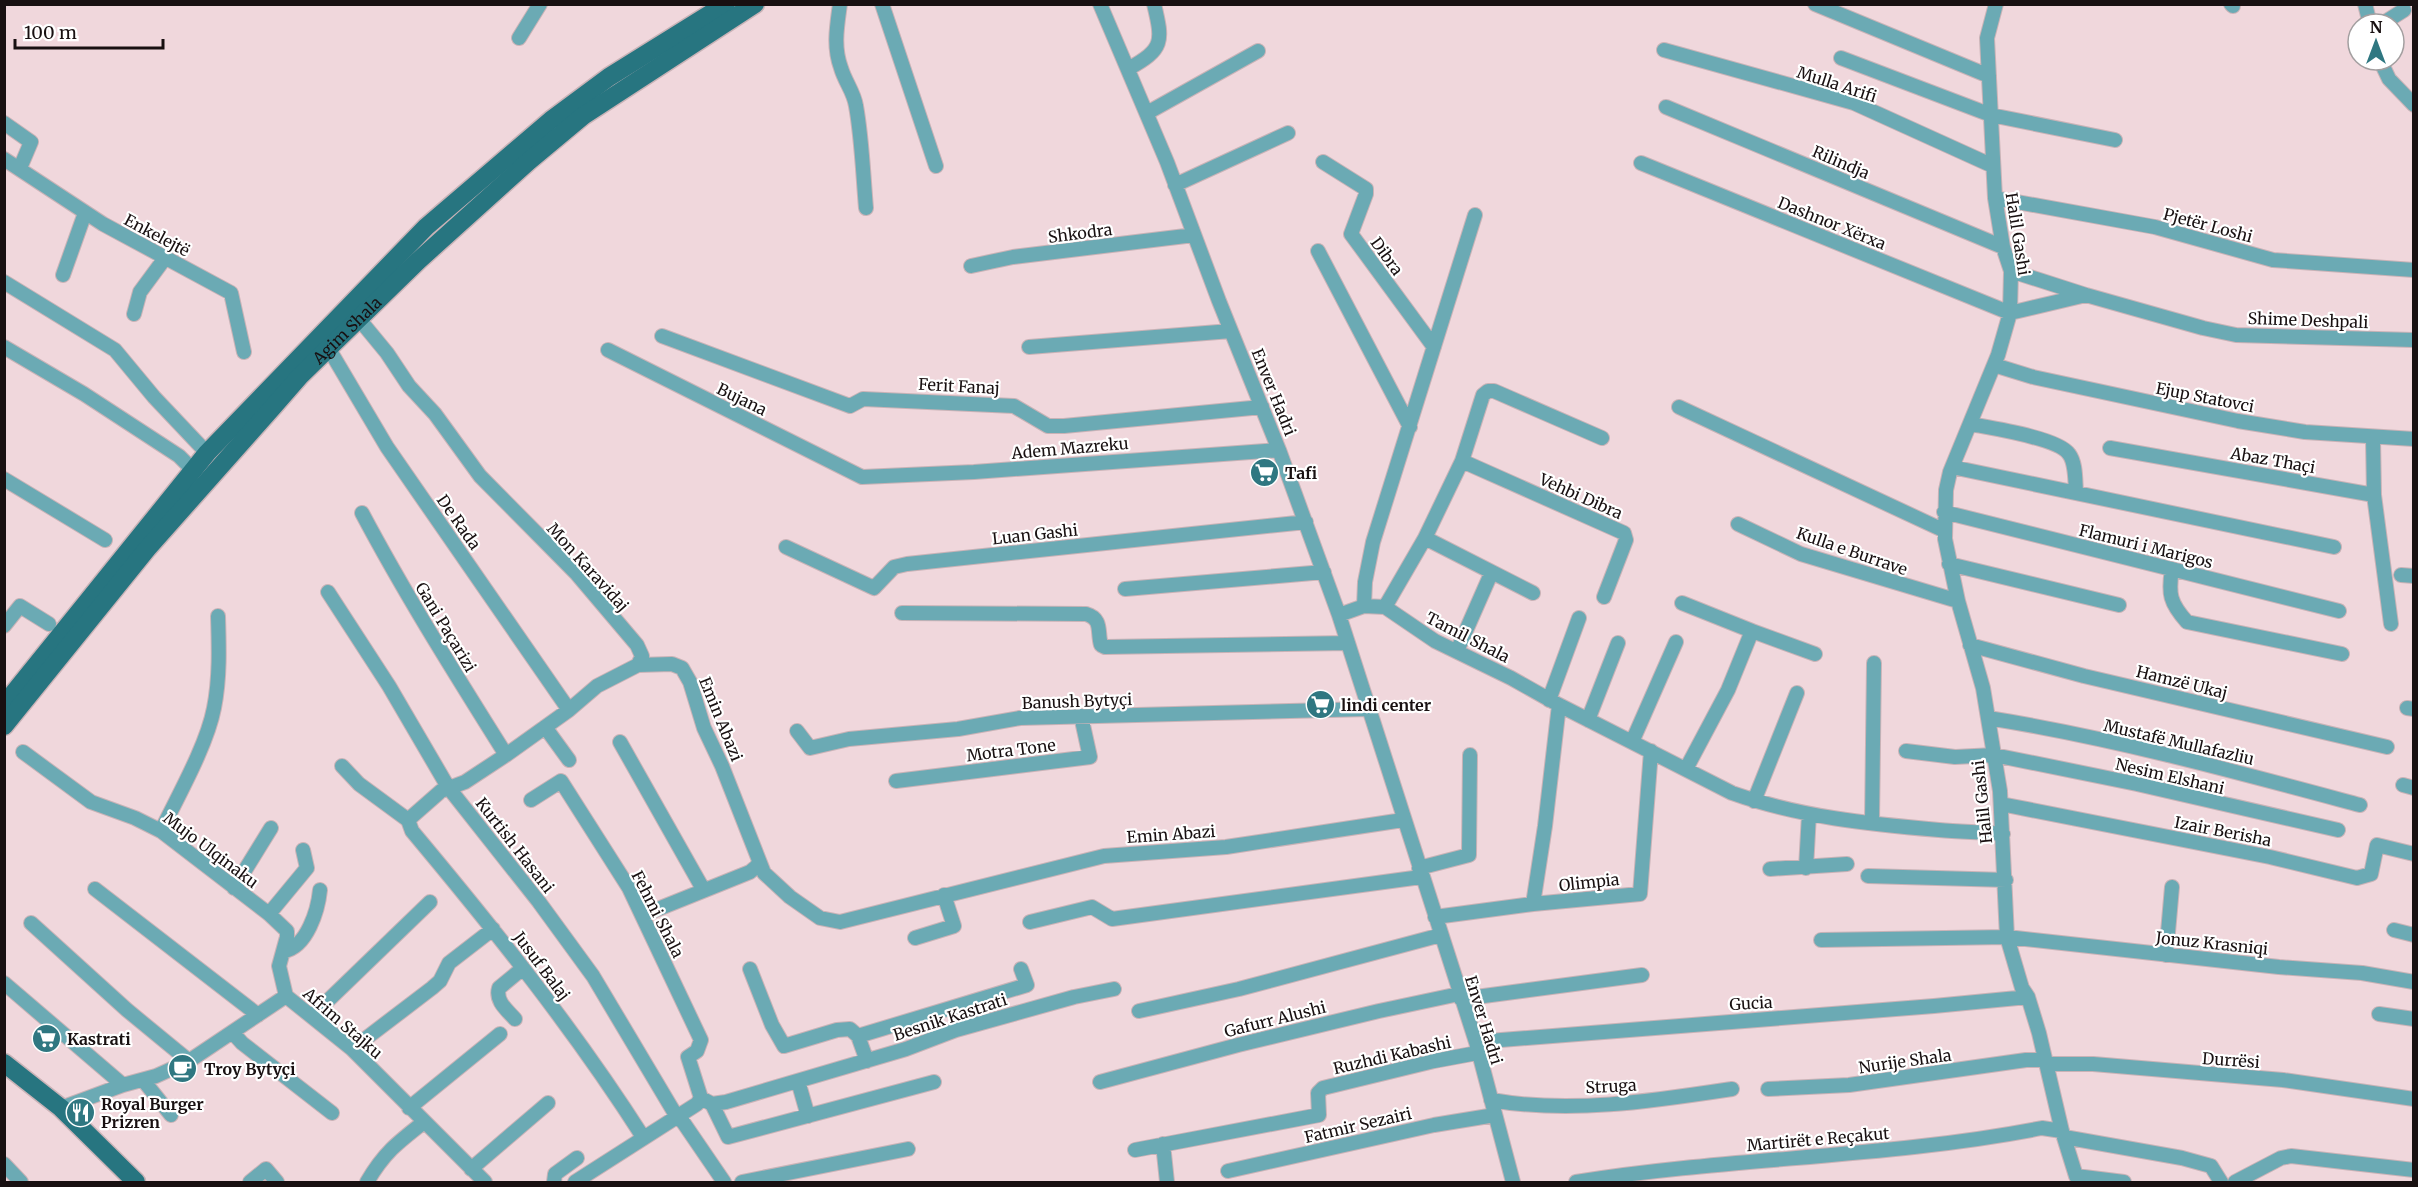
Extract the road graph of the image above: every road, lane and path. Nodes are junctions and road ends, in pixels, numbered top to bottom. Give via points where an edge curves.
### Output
1 (540, 4) edge
2 (726, 4) edge
3 (754, 4) edge
4 (840, 4) edge
5 (882, 4) edge
6 (1100, 4) edge
7 (1154, 4) edge
8 (1815, 4) edge
9 (1996, 4) edge
10 (2404, 10) dead end
11 (2401, 12) edge
12 (519, 38) dead end
13 (1258, 51) dead end
14 (1664, 51) dead end
15 (1841, 58) dead end
16 (1128, 69) junction
17 (2386, 72) edge
18 (1989, 76) junction
19 (2414, 105) edge
20 (1666, 107) dead end
21 (1148, 113) junction
22 (1991, 115) junction
23 (4, 123) edge
24 (1288, 133) dead end
25 (2115, 140) dead end
26 (4, 159) edge
27 (1323, 162) dead end
28 (1641, 163) dead end
29 (936, 166) dead end
30 (1993, 166) junction
31 (20, 168) junction
32 (1175, 185) junction
33 (1995, 198) junction
34 (866, 208) dead end
35 (85, 213) junction
36 (1475, 215) dead end
37 (1194, 235) junction
38 (2003, 247) junction
39 (1318, 251) dead end
40 (165, 258) junction
41 (971, 266) dead end
42 (2414, 270) edge
43 (2011, 271) junction
44 (63, 275) dead end
45 (4, 282) edge
46 (2086, 295) junction
47 (2010, 313) junction
48 (134, 314) dead end
49 (359, 319) junction
50 (1231, 331) junction
51 (662, 336) dead end
52 (2414, 340) edge
53 (4, 347) edge
54 (1029, 347) dead end
55 (1434, 347) junction
56 (328, 349) junction
57 (608, 350) dead end
58 (244, 352) dead end
59 (1994, 365) junction
60 (1262, 407) junction
61 (1679, 407) dead end
62 (1970, 424) junction
63 (1410, 427) junction
64 (1602, 438) dead end
65 (2373, 438) junction
66 (2414, 439) edge
67 (2110, 448) dead end
68 (1279, 450) junction
69 (207, 453) junction
70 (1462, 461) junction
71 (1952, 467) junction
72 (193, 470) junction
73 (862, 477) joint
74 (4, 480) edge
75 (2076, 491) junction
76 (2374, 495) junction
77 (1944, 512) junction
78 (362, 513) dead end
79 (1306, 522) junction
80 (1738, 524) dead end
81 (1945, 531) junction
82 (1425, 537) junction
83 (105, 540) dead end
84 (786, 547) dead end
85 (2334, 547) dead end
86 (1950, 564) junction
87 (2172, 569) junction
88 (1324, 572) junction
89 (1490, 576) dead end
90 (1125, 589) dead end
91 (328, 592) dead end
92 (1533, 593) dead end
93 (1604, 597) dead end
94 (1958, 601) junction
95 (1682, 603) dead end
96 (2119, 605) dead end
97 (1364, 606) junction
98 (1385, 607) junction
99 (2340, 611) dead end
100 (902, 613) dead end
101 (1339, 615) junction
102 (219, 616) dead end
103 (1579, 618) dead end
104 (49, 624) dead end
105 (2391, 624) dead end
106 (4, 626) edge
107 (1752, 631) junction
108 (1676, 642) dead end
109 (1348, 643) junction
110 (1618, 643) dead end
111 (1970, 645) junction
112 (1457, 651) junction
113 (1815, 654) dead end
114 (2342, 654) dead end
115 (1874, 663) dead end
116 (638, 665) junction
117 (1797, 693) dead end
118 (1554, 702) junction
119 (4, 705) edge
120 (1369, 709) junction
121 (569, 710) junction
122 (1082, 716) junction
123 (1988, 718) junction
124 (1588, 720) junction
125 (4, 726) edge
126 (545, 727) junction
127 (796, 731) dead end
128 (620, 742) dead end
129 (1632, 742) junction
130 (2387, 747) dead end
131 (1906, 751) dead end
132 (23, 752) dead end
133 (1651, 752) junction
134 (506, 755) junction
135 (1470, 755) dead end
136 (1994, 755) junction
137 (569, 760) dead end
138 (342, 766) dead end
139 (1686, 769) junction
140 (896, 781) dead end
141 (448, 787) junction
142 (531, 800) dead end
143 (1754, 801) junction
144 (2001, 804) junction
145 (2360, 804) dead end
146 (1809, 814) junction
147 (408, 820) junction
148 (1403, 820) junction
149 (1872, 823) junction
150 (271, 828) dead end
151 (2337, 830) dead end
152 (161, 831) junction
153 (2003, 834) junction
154 (303, 850) dead end
155 (2414, 854) edge
156 (759, 861) junction
157 (1847, 864) dead end
158 (1806, 868) junction
159 (1770, 869) dead end
160 (1420, 873) junction
161 (1868, 876) dead end
162 (2006, 880) junction
163 (2172, 887) dead end
164 (234, 888) junction
165 (95, 889) dead end
166 (703, 890) junction
167 (320, 891) dead end
168 (944, 895) junction
169 (430, 902) dead end
170 (1533, 904) junction
171 (269, 914) junction
172 (643, 915) junction
173 (1435, 917) junction
174 (1030, 922) dead end
175 (31, 923) dead end
176 (493, 928) junction
177 (2394, 930) dead end
178 (1441, 935) junction
179 (2414, 935) edge
180 (2007, 937) junction
181 (915, 938) dead end
182 (1821, 940) dead end
183 (284, 951) junction
184 (2166, 955) junction
185 (523, 968) junction
186 (750, 969) dead end
187 (1021, 969) dead end
188 (1642, 975) dead end
189 (2414, 982) edge
190 (4, 983) edge
191 (1114, 989) dead end
192 (286, 996) junction
193 (1460, 996) junction
194 (2028, 997) junction
195 (1139, 1011) dead end
196 (258, 1014) junction
197 (2379, 1014) dead end
198 (313, 1016) junction
199 (515, 1019) dead end
200 (2414, 1019) edge
201 (233, 1033) junction
202 (500, 1034) dead end
203 (858, 1036) junction
204 (1477, 1048) junction
205 (352, 1049) junction
206 (189, 1061) junction
207 (867, 1061) junction
208 (2046, 1062) junction
209 (4, 1063) edge
210 (4, 1077) edge
211 (143, 1080) junction
212 (798, 1081) junction
213 (934, 1082) dead end
214 (1100, 1082) dead end
215 (123, 1085) junction
216 (1732, 1089) dead end
217 (1768, 1089) dead end
218 (2414, 1099) edge
219 (1491, 1100) junction
220 (706, 1101) junction
221 (548, 1103) dead end
222 (409, 1108) junction
223 (57, 1112) junction
224 (332, 1113) dead end
225 (171, 1115) dead end
226 (1496, 1115) junction
227 (808, 1116) junction
228 (677, 1117) junction
229 (424, 1122) junction
230 (2063, 1134) junction
231 (643, 1137) junction
232 (1163, 1144) junction
233 (908, 1149) dead end
234 (1135, 1150) dead end
235 (577, 1158) dead end
236 (4, 1164) edge
237 (471, 1169) junction
238 (2414, 1170) edge
239 (1228, 1171) dead end
240 (2078, 1179) edge
241 (21, 1182) edge
242 (124, 1182) edge
243 (136, 1182) edge
244 (249, 1182) edge
245 (277, 1182) edge
246 (367, 1182) edge
247 (485, 1182) edge
248 (554, 1182) edge
249 (574, 1182) edge
250 (724, 1182) edge
251 (742, 1182) edge
252 (1167, 1182) edge
253 (1513, 1182) edge
254 (1576, 1182) edge
255 (2124, 1182) edge
256 (2221, 1182) edge
257 (2235, 1182) edge

1 - 12 street
2 - 69 main road, Agim Shala via 551,120 435,219
3 - 49 main road, Agim Shala via 583,116 434,246
4 - 34 street via 836,54 856,106
5 - 29 street
6 - 16 street, Enver Hadri
7 - 16 street via 1161,40 1157,48
8 - 18 street
9 - 18 street, Halil Gashi via 1987,38
10 - 11 street
13 - 21 street
14 - 30 street, Mulla Arifi via 1854,103
15 - 22 street
16 - 21 street, Enver Hadri
17 - 19 street
18 - 22 street, Halil Gashi
20 - 38 street, Rilindja
21 - 32 street, Enver Hadri
22 - 25 street
22 - 30 street, Halil Gashi
23 - 31 street via 31,142
24 - 32 street
26 - 31 street, Enkelejtë
27 - 55 street, Dibra via 1366,189 1351,234
28 - 47 street, Dashnor Xërxa
30 - 33 street, Halil Gashi
31 - 35 street, Enkelejtë
32 - 37 street, Enver Hadri
33 - 38 street, Halil Gashi
33 - 42 street, Pjetër Loshi via 2156,227 2273,260
35 - 40 street, Enkelejtë
35 - 44 street
36 - 55 street
37 - 41 street, Shkodra via 1012,257
37 - 50 street, Enver Hadri
38 - 43 street, Halil Gashi
39 - 63 street
40 - 48 street via 140,292
40 - 58 street, Enkelejtë via 231,293
43 - 46 street, Shime Deshpali
43 - 47 street, Halil Gashi
45 - 69 street via 115,350
46 - 47 street
46 - 52 street, Shime Deshpali via 2236,335
47 - 59 street, Halil Gashi
49 - 56 main road, Agim Shala
49 - 116 street, Mon Karavidaj via 480,476 576,573 637,645 642,656
50 - 54 street
50 - 60 street, Enver Hadri
51 - 60 street, Ferit Fanaj via 849,406 863,399 1014,406 1048,426
53 - 72 street via 84,394 179,456
55 - 63 street
56 - 121 street, De Rada via 387,447
56 - 125 main road, Agim Shala via 147,549
57 - 73 street, Bujana
59 - 62 street, Halil Gashi
59 - 65 street, Ejup Statovci via 2238,421
60 - 68 street, Enver Hadri
61 - 81 street
62 - 71 street, Halil Gashi
62 - 75 street via 2054,442 2070,454
63 - 97 street via 1373,542
64 - 70 street via 1488,391 1483,395
65 - 66 street, Ejup Statovci
65 - 76 street
67 - 76 street, Abaz Thaçi
68 - 73 street, Adem Mazreku
68 - 79 street, Enver Hadri
69 - 72 main road, Agim Shala
70 - 82 street
70 - 93 street, Vehbi Dibra via 1624,533 1626,540
71 - 75 street
71 - 77 street, Halil Gashi
72 - 119 main road, Agim Shala
74 - 83 street
75 - 85 street
76 - 105 street
77 - 81 street, Halil Gashi
77 - 87 street, Flamuri i Marigos
78 - 134 street, Gani Paçarizi via 435,642
79 - 84 street, Luan Gashi via 907,564 894,567 874,588
79 - 88 street, Enver Hadri
80 - 94 street, Kulla e Burrave via 1801,554
81 - 86 street, Halil Gashi
82 - 92 street
82 - 98 street
86 - 94 street, Halil Gashi
86 - 96 street
87 - 99 street, Flamuri i Marigos
87 - 114 street via 2169,591 2175,609 2187,622
88 - 90 street
88 - 101 street, Enver Hadri
89 - 112 street
91 - 141 street, Kurtish Hasani
94 - 111 street, Halil Gashi
95 - 107 street
97 - 98 street
97 - 101 street
98 - 112 street, Tamil Shala
100 - 109 street via 1086,614 1099,622 1100,641 1105,647
101 - 109 street, Enver Hadri
102 - 152 street via 219,675 214,711
103 - 118 street
104 - 106 street via 20,606
107 - 113 street
107 - 139 street via 1728,690
108 - 129 street
109 - 120 street, Enver Hadri
110 - 124 street
111 - 123 street, Halil Gashi
111 - 130 street, Hamzë Ukaj via 2084,676
112 - 118 street, Tamil Shala
115 - 149 street
116 - 121 street via 597,686
116 - 156 street, Emin Abazi via 672,664 682,668
117 - 143 street
118 - 124 street, Tamil Shala
118 - 170 street via 1545,826
120 - 122 street, Banush Bytyçi
120 - 148 street, Enver Hadri
121 - 126 street
122 - 127 street, Banush Bytyçi via 1020,718 810,748
122 - 140 street, Motra Tone via 1090,757
123 - 136 street, Halil Gashi
123 - 145 street, Mustafë Mullafazliu via 2089,737
124 - 129 street, Tamil Shala
126 - 134 street
126 - 137 street
128 - 166 street
129 - 133 street, Tamil Shala
131 - 136 street, Nesim Elshani via 1955,757
132 - 152 street, Mujo Ulqinaku via 91,802
133 - 139 street, Tamil Shala
133 - 170 street, Olimpia via 1640,894
134 - 141 street via 465,782
135 - 160 street via 1469,855
136 - 144 street, Halil Gashi
136 - 151 street, Nesim Elshani
138 - 147 street, Jusuf Balaj via 364,788
139 - 143 street, Tamil Shala
141 - 147 street
141 - 228 street, Kurtish Hasani via 593,976
142 - 172 street, Fehmi Shala via 561,781
143 - 146 street, Tamil Shala
144 - 153 street, Halil Gashi
144 - 155 street, Izair Berisha via 2357,878 2371,874 2377,845
146 - 149 street, Tamil Shala
146 - 158 street
147 - 176 street, Jusuf Balaj via 412,831
148 - 160 street, Enver Hadri
148 - 168 street, Emin Abazi via 1226,847 1104,856
149 - 153 street, Tamil Shala
150 - 164 street
152 - 164 street, Mujo Ulqinaku
153 - 162 street, Halil Gashi
154 - 171 street via 307,868
156 - 166 street via 750,872
156 - 168 street, Emin Abazi via 770,880 790,897 820,918 840,922
157 - 158 street
158 - 159 street
160 - 173 street, Enver Hadri
160 - 174 street via 1112,919 1092,907
161 - 162 street
162 - 180 street, Halil Gashi
163 - 184 street
164 - 171 street, Mujo Ulqinaku
165 - 196 street
166 - 172 street
167 - 183 street via 319,908 309,928 291,950
168 - 181 street via 954,926
169 - 198 street
170 - 173 street, Olimpia
171 - 183 street, Mujo Ulqinaku via 286,931
172 - 220 street, Fehmi Shala via 700,1040 697,1051 688,1057
173 - 178 street, Enver Hadri
175 - 206 street
176 - 185 street, Jusuf Balaj
176 - 205 street via 449,963 432,988
177 - 179 street
178 - 193 street, Enver Hadri
178 - 195 street via 1239,989
180 - 182 street, Jonuz Krasniqi
180 - 184 street, Jonuz Krasniqi
180 - 194 street, Halil Gashi
183 - 192 street, Mujo Ulqinaku via 279,966
184 - 189 street, Jonuz Krasniqi
185 - 199 street via 497,993
185 - 231 street, Jusuf Balaj
186 - 203 street via 784,1046 846,1029
187 - 203 street via 1027,985
188 - 193 street, Gafurr Alushi
190 - 215 street
191 - 207 street, Besnik Kastrati via 956,1030
192 - 196 street, Afrim Stajku
192 - 198 street, Afrim Stajku
193 - 204 street, Enver Hadri
193 - 214 street, Gafurr Alushi via 1379,1011
194 - 204 street, Gucia
194 - 208 street, Halil Gashi
196 - 201 street, Afrim Stajku
197 - 200 street
198 - 205 street, Afrim Stajku
201 - 206 street, Afrim Stajku
201 - 224 street
202 - 222 street
203 - 207 street
204 - 219 street, Enver Hadri
204 - 232 street, Ruzhdi Kabashi via 1323,1088 1318,1093 1319,1115
205 - 222 street, Afrim Stajku
206 - 211 street, Afrim Stajku
207 - 212 street, Besnik Kastrati
208 - 217 street, Nurije Shala via 2026,1060 1849,1086
208 - 218 street, Durrësi via 2283,1080
208 - 230 street, Halil Gashi
209 - 223 main road
210 - 223 main road
211 - 215 street, Afrim Stajku
211 - 225 street
212 - 220 street, Besnik Kastrati
212 - 227 street
213 - 227 street
215 - 223 street, Afrim Stajku
216 - 219 street, Struga via 1627,1103 1566,1105
219 - 226 street, Enver Hadri
220 - 227 street via 728,1137
220 - 228 street
221 - 237 street
222 - 229 street, Afrim Stajku
223 - 242 main road
223 - 243 main road
226 - 239 street, Fatmir Sezairi
226 - 253 street, Enver Hadri
228 - 231 street
228 - 250 street, Kurtish Hasani
229 - 237 street, Afrim Stajku
229 - 246 street via 390,1148
230 - 240 street, Halil Gashi
230 - 254 street, Martirët e Reçakut via 2042,1128 1902,1148
230 - 256 street, Martirët e Reçakut via 2211,1166
231 - 249 street
232 - 234 street, Ruzhdi Kabashi
232 - 252 street
233 - 251 street
235 - 248 street via 555,1174
236 - 241 street
237 - 247 street, Afrim Stajku
238 - 257 street via 2291,1156
240 - 255 street
244 - 245 street via 266,1168

